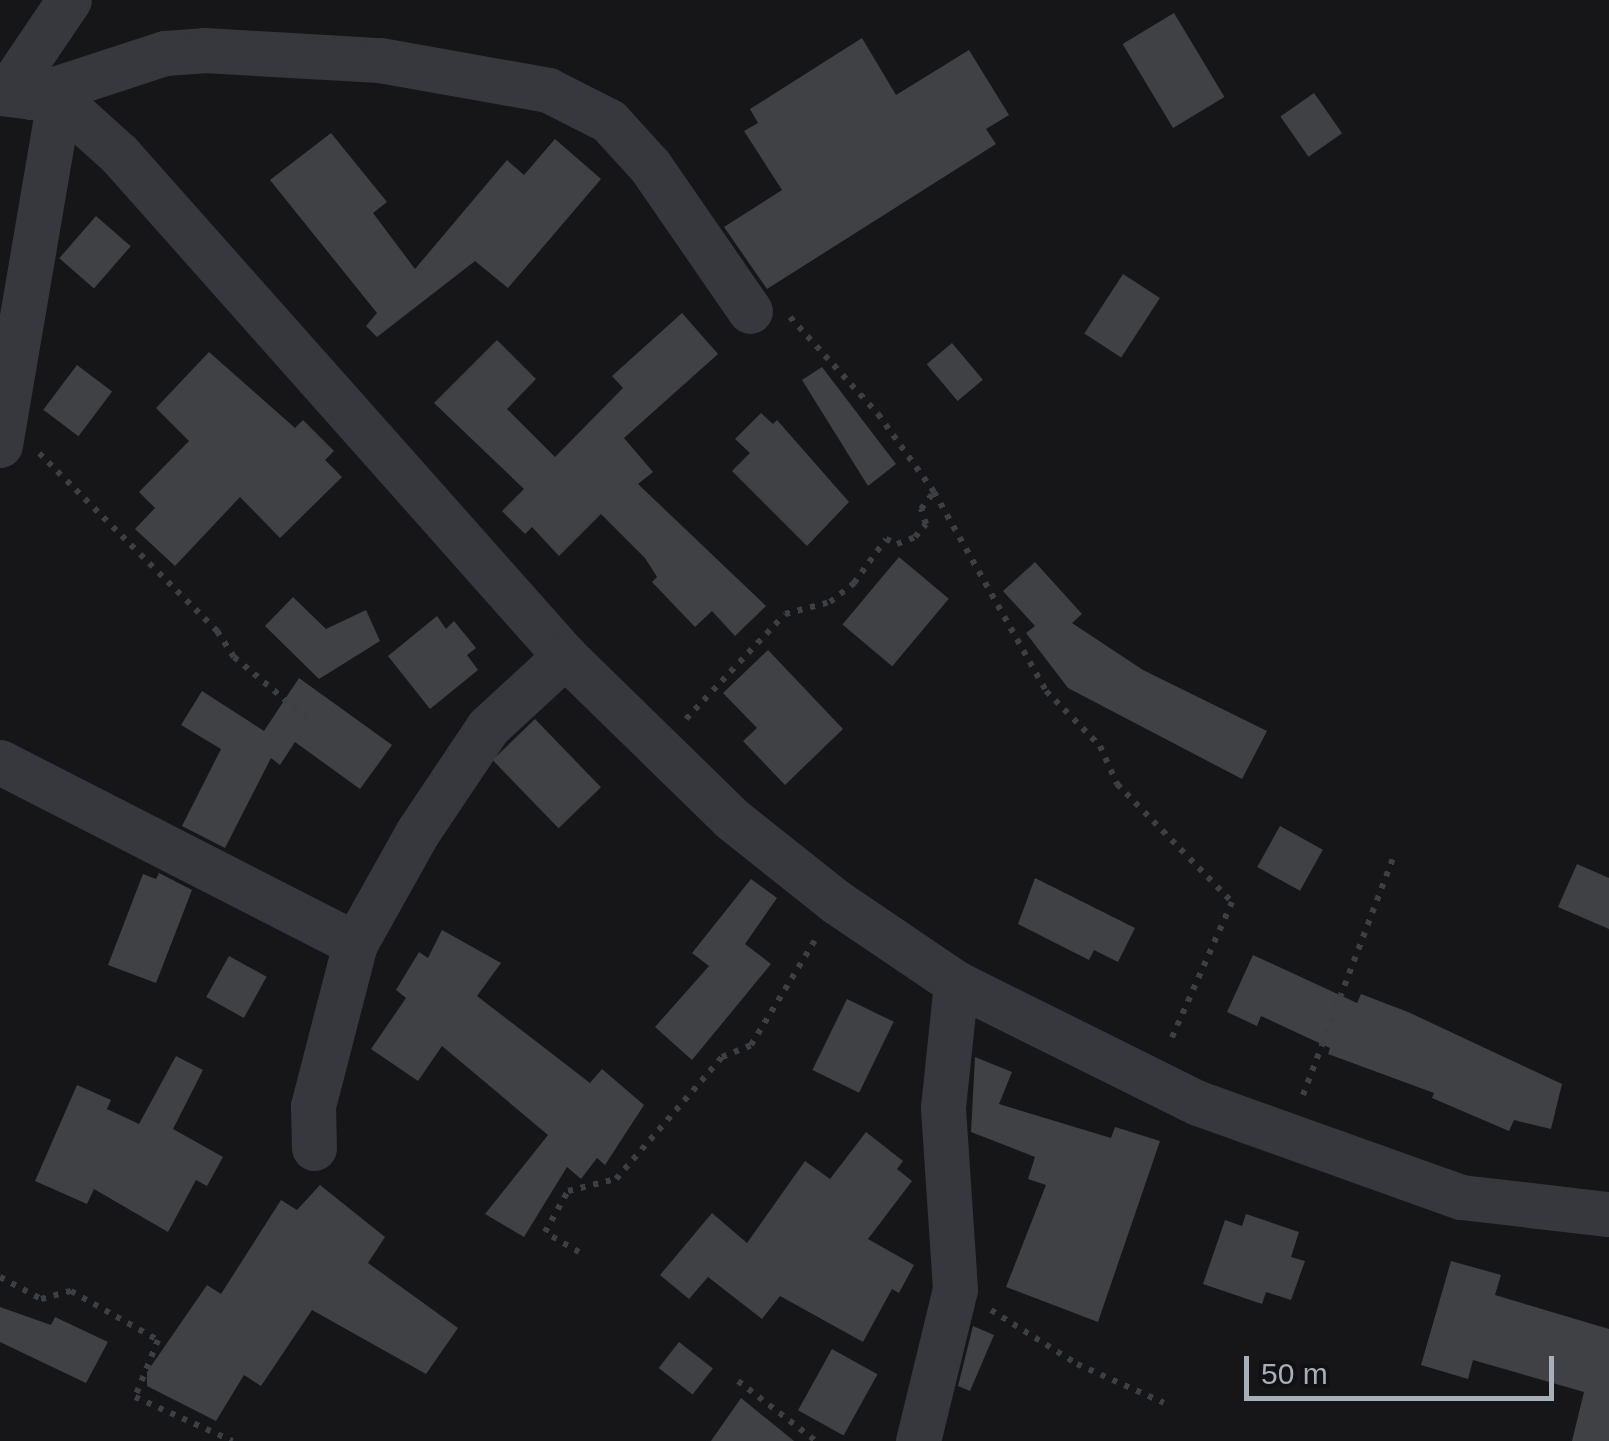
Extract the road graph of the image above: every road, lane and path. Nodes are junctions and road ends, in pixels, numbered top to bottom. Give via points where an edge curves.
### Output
1 (69, 0) edge
2 (24, 96) edge
3 (750, 311) joint
4 (2, 433) edge
5 (934, 492) junction
6 (565, 656) junction
7 (308, 719) dead end
8 (658, 749) junction
9 (0, 762) edge
10 (1394, 855) dead end
11 (835, 901) junction
12 (355, 944) junction
13 (956, 982) junction
14 (1153, 1082) junction
15 (1287, 1138) junction
16 (314, 1148) dead end
17 (1609, 1214) edge
18 (579, 1252) dead end
19 (0, 1277) edge
20 (956, 1289) junction
21 (738, 1381) dead end
22 (1164, 1403) dead end
23 (233, 1441) edge
24 (816, 1441) edge
25 (918, 1441) edge

1 - 2 street
2 - 3 street via 166,53 204,50 380,60 548,90 609,121 650,166
2 - 4 street
2 - 6 street via 119,154
3 - 5 path via 796,318
4 - 7 path via 96,505 114,533 218,630 234,657
5 - 8 path via 921,509 926,524 916,537 897,544 886,539 854,583 830,602 786,614
5 - 14 path via 1046,691 1100,746 1117,784 1232,902
6 - 8 street
6 - 12 street via 488,728 417,833
8 - 11 street
9 - 12 street
10 - 15 path
11 - 13 street
11 - 18 path via 751,1046 722,1057 616,1179 568,1191 545,1232
12 - 16 street via 314,1106
13 - 14 street
13 - 20 street via 943,1106
14 - 15 street
15 - 17 street via 1460,1197
19 - 23 path via 41,1299 71,1291 158,1340 135,1397
20 - 22 path via 1076,1364
20 - 25 street
21 - 24 path

